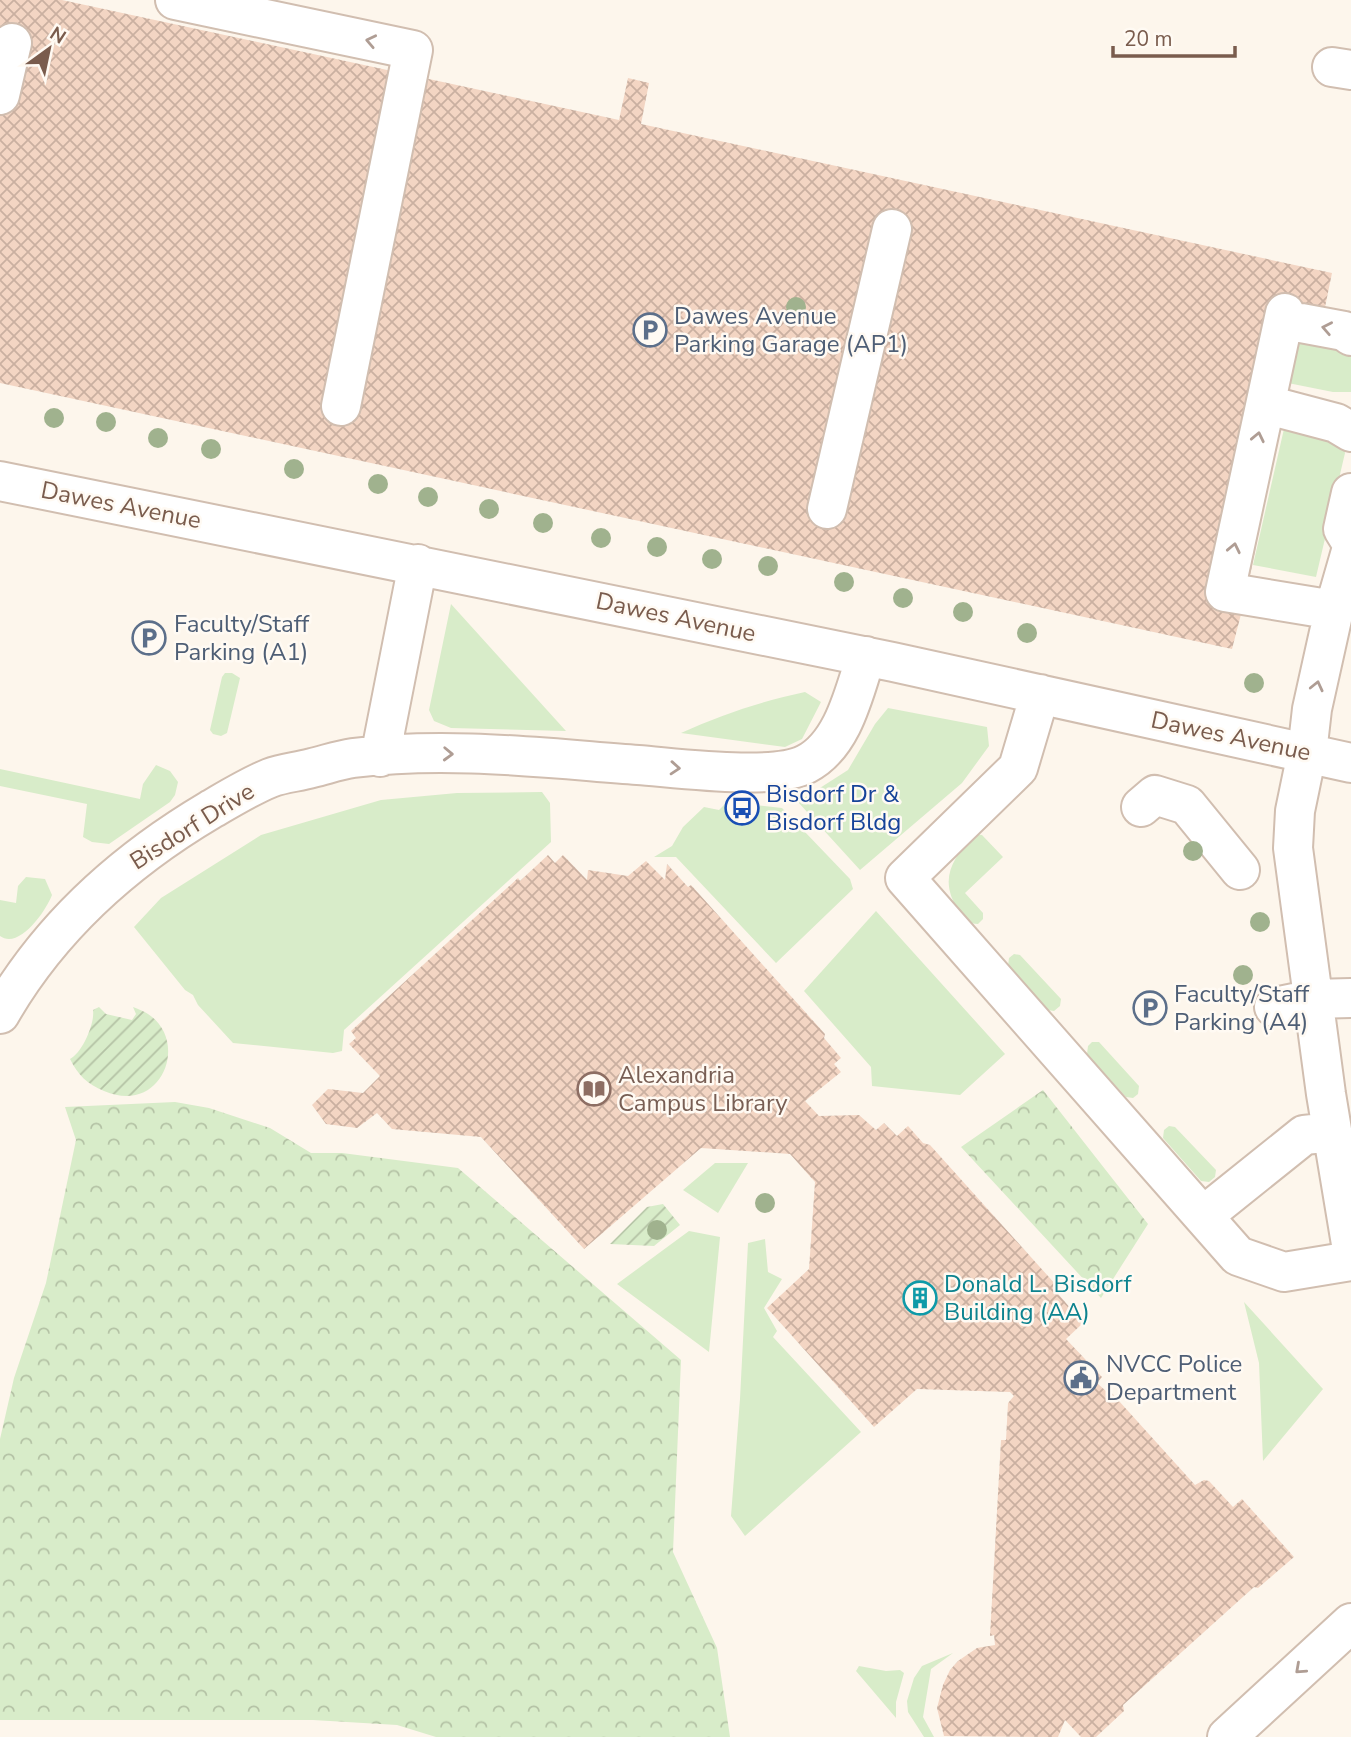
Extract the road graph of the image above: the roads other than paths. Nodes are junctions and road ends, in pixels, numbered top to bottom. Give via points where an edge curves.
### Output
1 (175, 0) edge
2 (12, 43) dead end
3 (0, 95) edge
4 (892, 229) dead end
5 (1351, 336) edge
6 (341, 406) dead end
7 (1283, 409) dead end
8 (1351, 432) edge
9 (0, 481) edge
10 (1351, 493) edge
11 (827, 509) dead end
12 (1351, 542) edge
13 (1351, 551) edge
14 (418, 564) junction
15 (1334, 610) junction
16 (866, 656) junction
17 (1040, 694) junction
18 (1307, 753) junction
19 (380, 757) junction
20 (1351, 763) edge
21 (1141, 807) dead end
22 (1240, 870) dead end
23 (1351, 998) edge
24 (1313, 999) junction
25 (1274, 1007) dead end
26 (0, 1014) edge
27 (1332, 1132) junction
28 (1203, 1216) junction
29 (1351, 1244) edge
30 (1351, 1261) edge
31 (1351, 1623) edge
32 (1227, 1737) edge

6 -> 1 street via 413,50
2 - 3 street
4 - 11 street
5 - 15 street via 1293,318 1225,592
7 - 8 street via 1336,423
9 - 14 street, Dawes Avenue
10 - 12 street via 1343,529
13 - 15 street
14 - 16 street, Dawes Avenue
14 - 19 street
18 -> 15 street
16 - 17 street, Dawes Avenue
19 -> 16 street, Bisdorf Drive via 515,755 778,772 803,766 822,754 837,732
17 - 18 street, Dawes Avenue
17 - 28 street via 1018,768 905,878
18 - 20 street, Dawes Avenue
18 - 24 street via 1293,848
19 - 26 street, Bisdorf Drive via 351,758 271,778 150,848 79,909 19,982
21 - 22 street via 1155,795 1187,806
23 - 24 street
24 - 25 street
24 - 27 street
27 - 28 street via 1304,1135
27 - 29 street
28 - 30 street via 1238,1256 1284,1272
31 -> 32 street

